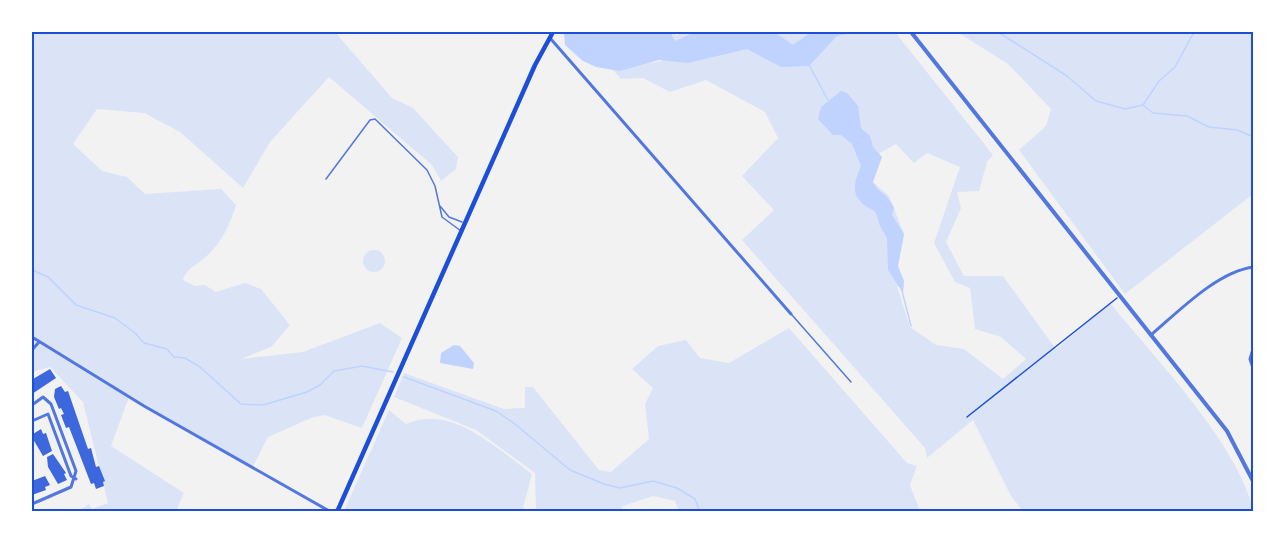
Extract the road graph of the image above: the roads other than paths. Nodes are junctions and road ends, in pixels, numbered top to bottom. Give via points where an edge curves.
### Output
1 (553, 32) edge
2 (911, 32) edge
3 (549, 38) junction
4 (326, 179) dead end
5 (440, 206) junction
6 (466, 224) junction
7 (462, 232) junction
8 (1254, 267) edge
9 (791, 314) joint
10 (1151, 335) junction
11 (32, 337) edge
12 (39, 342) junction
13 (1254, 346) edge
14 (32, 350) edge
15 (1254, 371) edge
16 (851, 382) dead end
17 (32, 405) edge
18 (32, 422) edge
19 (76, 479) junction
20 (1254, 483) edge
21 (32, 504) edge
22 (332, 512) edge
23 (337, 512) edge

1 - 3 main road
2 - 10 street
3 - 6 main road
3 - 9 street
4 - 5 lane via 372,118 427,170
5 - 6 lane via 449,217
5 - 7 lane via 442,217
6 - 7 main road
7 - 23 main road
8 - 10 street via 1224,276
9 - 16 lane
10 - 20 street via 1227,430
11 - 12 street
12 - 14 street
12 - 22 street
13 - 15 street via 1250,359
17 - 19 street via 43,397 51,404
18 - 19 street via 48,414 71,476
19 - 21 street via 71,487

